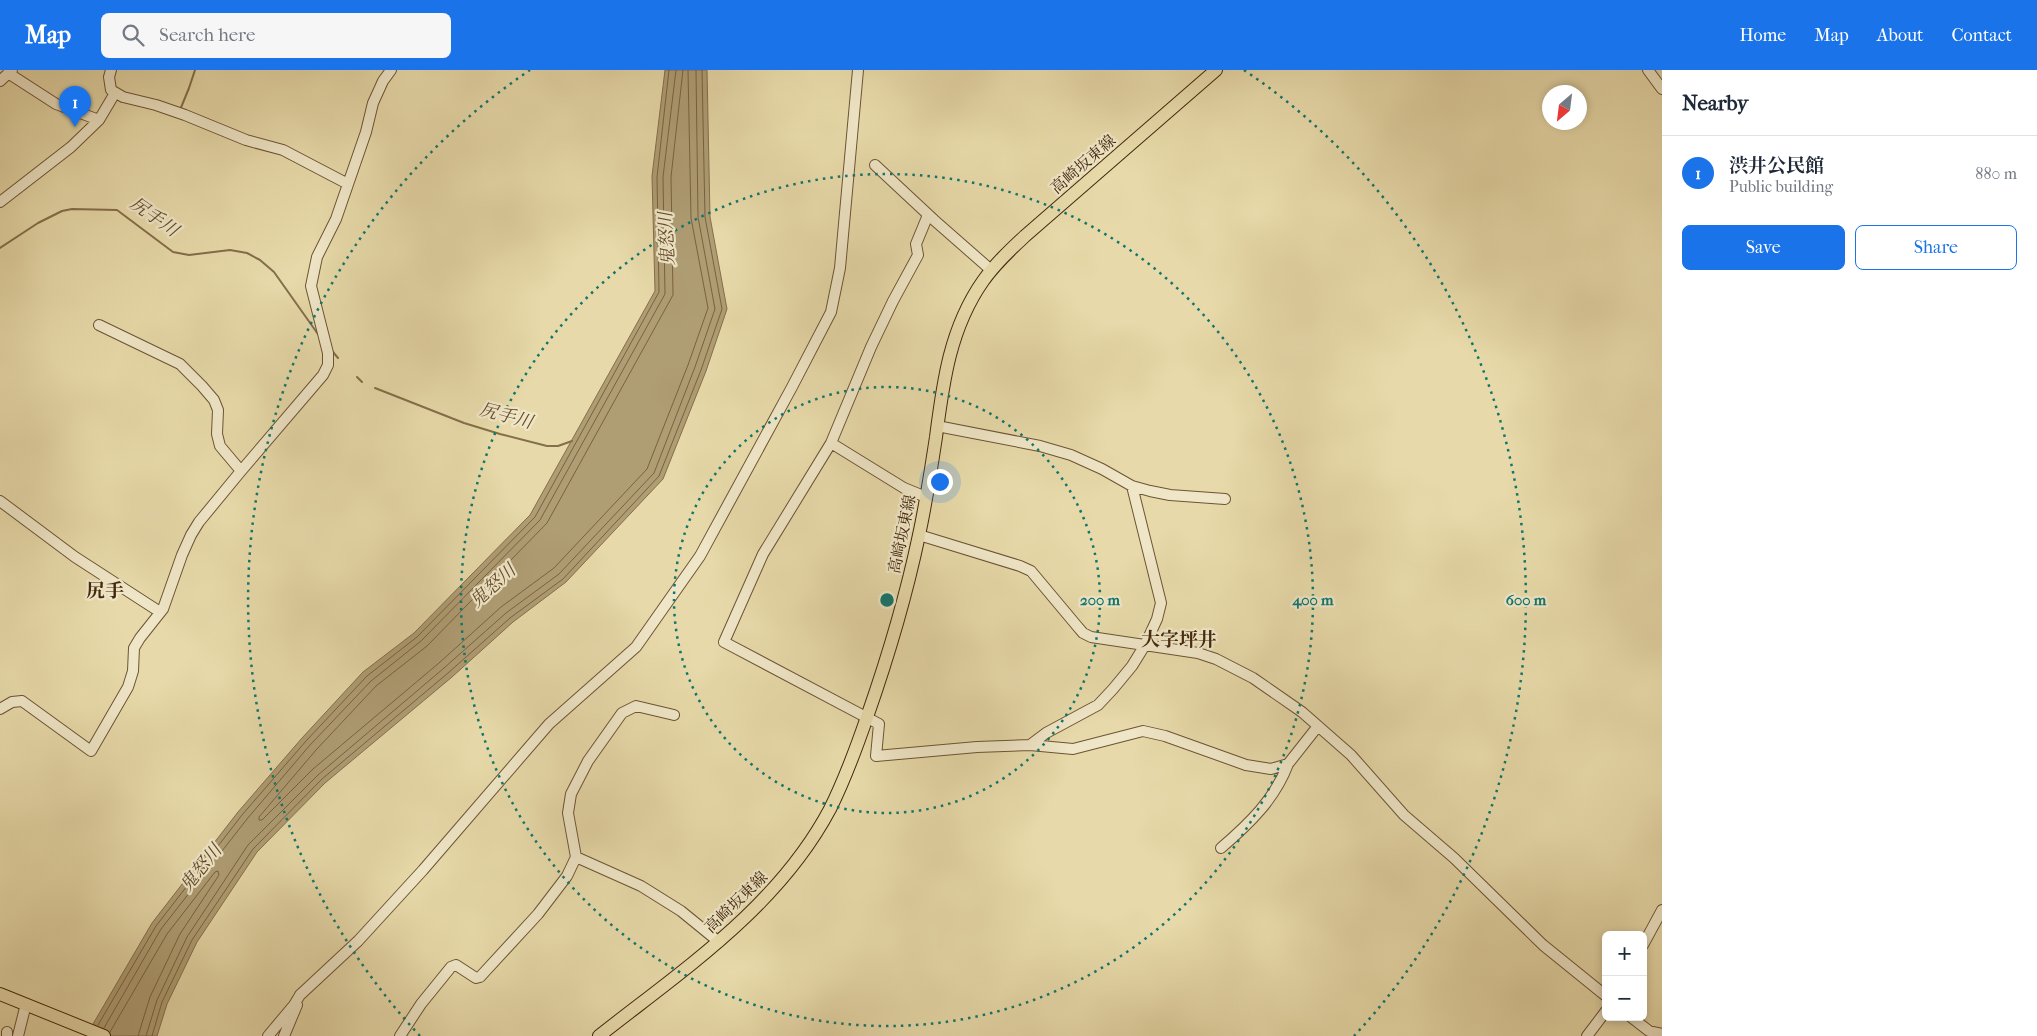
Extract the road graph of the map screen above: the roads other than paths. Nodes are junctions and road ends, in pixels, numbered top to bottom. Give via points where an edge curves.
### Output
1 (111, 70) edge
2 (391, 70) edge
3 (858, 70) edge
4 (1216, 70) edge
5 (1648, 70) edge
6 (10, 72) edge
7 (0, 80) edge
8 (1662, 89) edge
9 (116, 92) junction
10 (99, 120) junction
11 (875, 165) dead end
12 (348, 184) junction
13 (0, 202) edge
14 (928, 216) junction
15 (990, 270) junction
16 (99, 325) dead end
17 (937, 426) junction
18 (831, 444) junction
19 (241, 471) junction
20 (1132, 486) junction
21 (926, 497) junction
22 (1225, 499) dead end
23 (0, 501) edge
24 (919, 535) junction
25 (160, 612) junction
26 (1145, 645) junction
27 (0, 709) edge
28 (674, 715) dead end
29 (867, 717) junction
30 (1318, 726) junction
31 (1030, 745) junction
32 (1288, 764) junction
33 (1221, 848) dead end
34 (576, 857) junction
35 (1662, 910) edge
36 (1647, 938) edge
37 (719, 942) junction
38 (1602, 993) edge
39 (0, 994) edge
40 (300, 995) junction
41 (26, 1004) junction
42 (1602, 1016) edge
43 (1636, 1021) edge
44 (1662, 1034) edge
45 (18, 1036) edge
46 (104, 1036) edge
47 (268, 1036) edge
48 (284, 1036) edge
49 (400, 1036) edge
50 (599, 1036) edge
51 (1587, 1036) edge

1 - 9 street via 111,90
2 - 12 street via 373,103
3 - 40 street via 840,268 831,312 700,556 636,647 549,724 358,941
4 - 15 main road, 高崎坂東線
5 - 8 street
6 - 7 street
6 - 10 street via 56,104
9 - 10 street
9 - 12 street via 246,140 283,150
10 - 13 street via 58,158
11 - 14 street
12 - 19 street via 336,219 317,257 311,286 326,341 328,365 317,384
14 - 15 street
14 - 18 street via 916,244 918,255 871,347
15 - 17 main road, 高崎坂東線 via 954,337
16 - 19 street via 180,364 214,400 218,410 220,446
17 - 20 street via 1071,455
17 - 21 main road, 高崎坂東線
18 - 21 street via 904,488
18 - 29 street via 763,554 724,642
19 - 25 street via 191,535
20 - 22 street via 1170,495
20 - 26 street via 1161,603
21 - 24 main road, 高崎坂東線
23 - 25 street via 75,557
24 - 26 street via 1031,571 1083,633
24 - 29 main road, 高崎坂東線 via 896,630
25 - 27 street via 136,644 128,687 90,750 22,701
26 - 30 street via 1180,649 1216,659 1253,678
26 - 31 street via 1132,666 1098,705
28 - 34 street via 632,707 622,713 604,737 588,761 570,800 569,823
29 - 31 street via 879,724 876,756
29 - 37 main road, 高崎坂東線 via 842,785 806,848 767,896
30 - 32 street
30 - 38 street via 1351,755 1404,815 1543,945
31 - 32 street via 1073,749 1143,731 1246,765 1271,769
32 - 33 street via 1283,779 1269,800
34 - 37 street via 641,886 681,911
34 - 49 street via 567,876 538,914 480,977 476,978 456,965 451,967
35 - 36 street
37 - 50 main road, 高崎坂東線
39 - 41 main road
40 - 47 street
40 - 48 street
41 - 45 street
41 - 46 main road
42 - 51 street
43 - 44 street via 1649,1031

